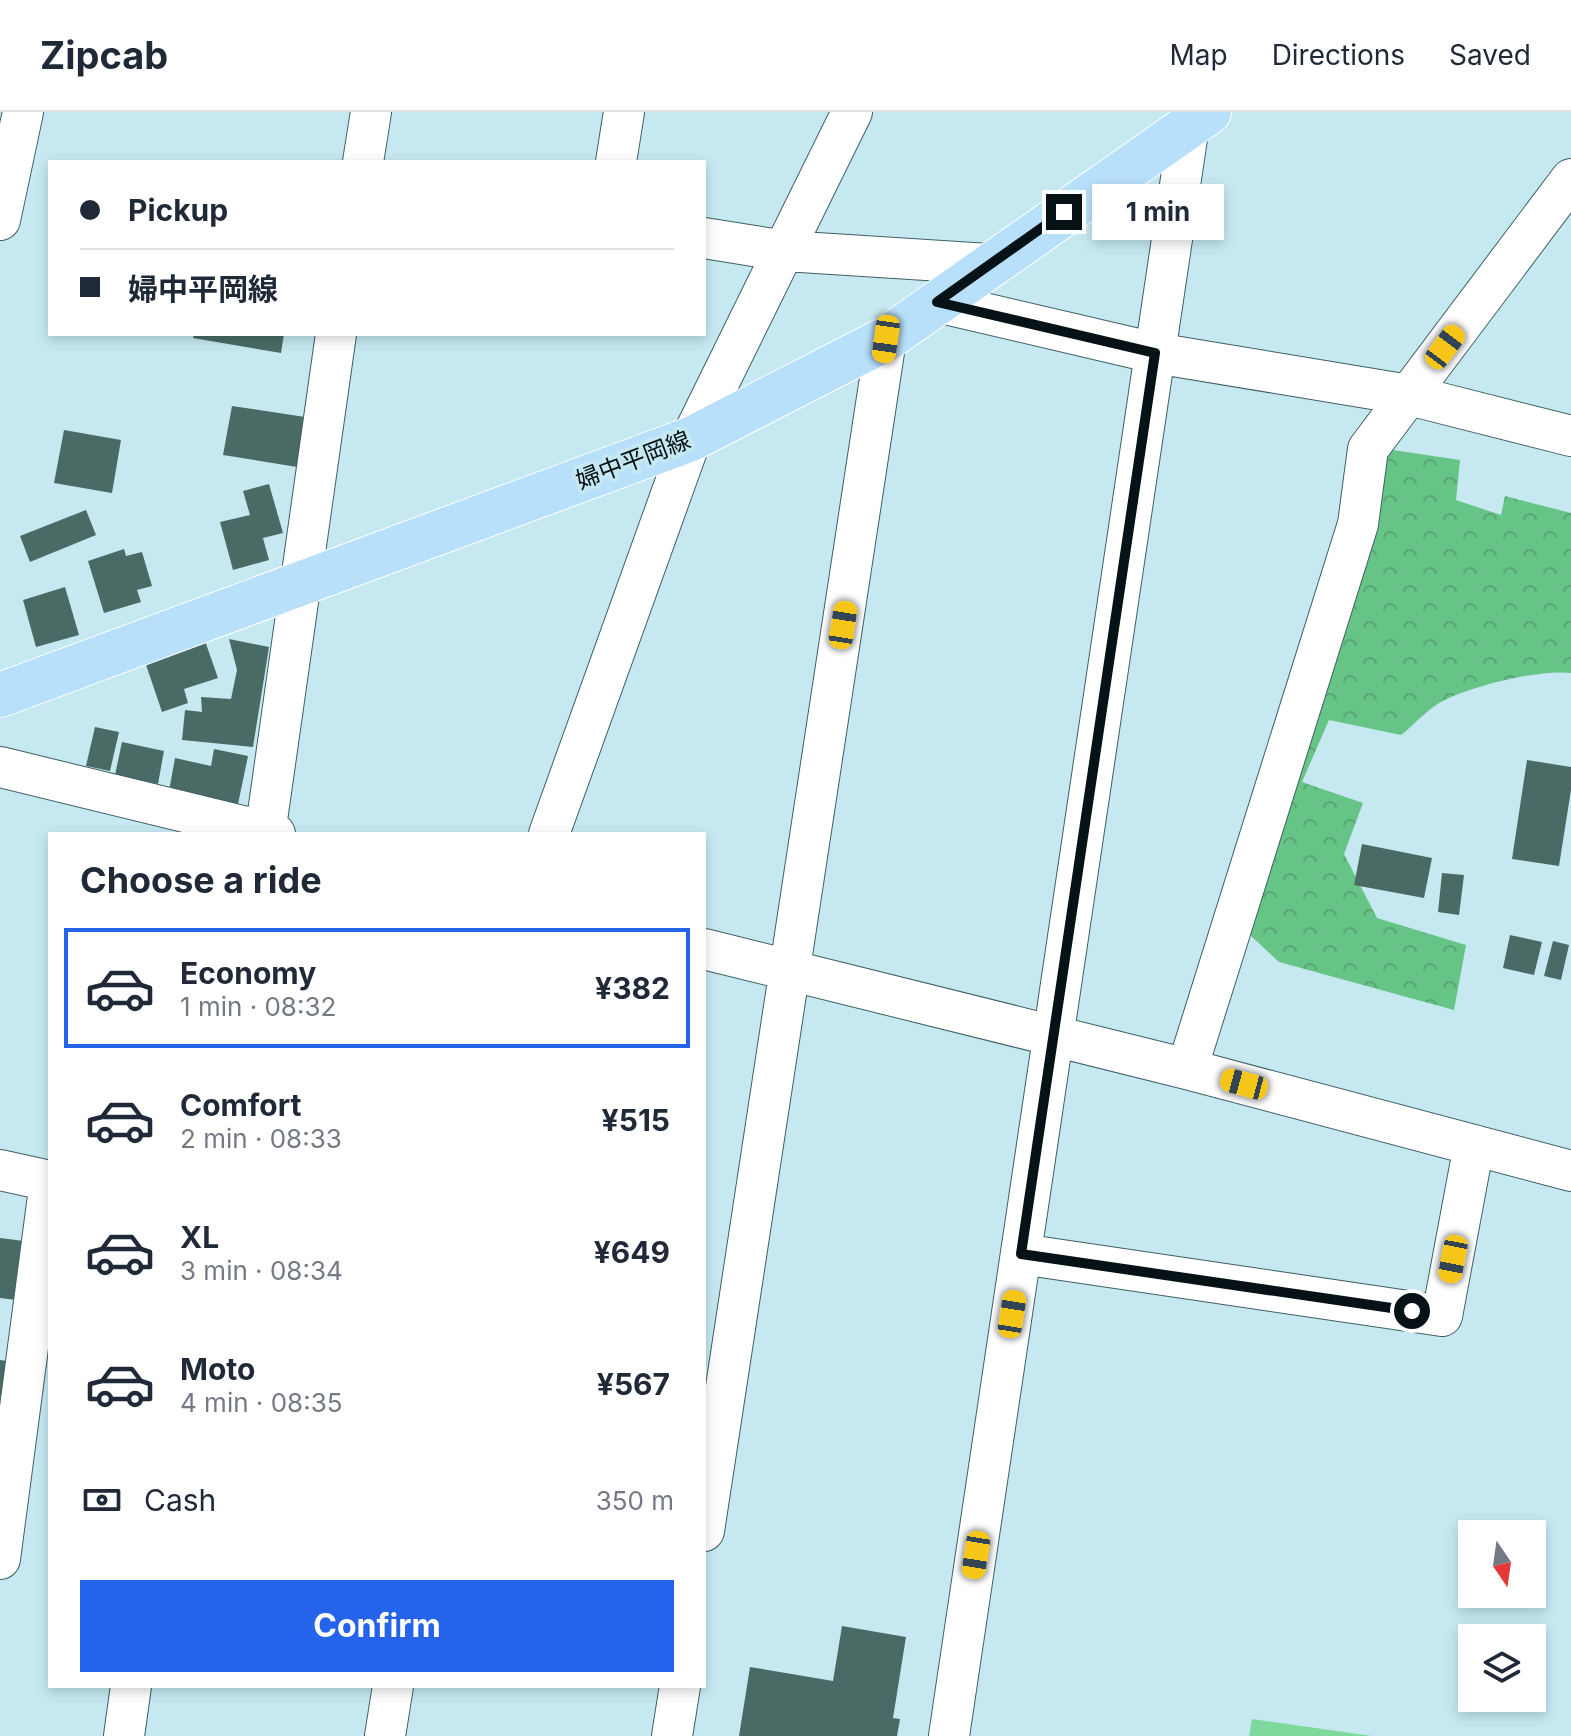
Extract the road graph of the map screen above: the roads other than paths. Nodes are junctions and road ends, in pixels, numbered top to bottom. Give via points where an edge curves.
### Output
1 (23, 112) edge
2 (371, 112) edge
3 (624, 112) edge
4 (852, 112) edge
5 (1199, 118) edge
6 (363, 160) edge
7 (616, 160) edge
8 (1571, 179) edge
9 (0, 220) edge
10 (706, 238) edge
11 (785, 251) junction
12 (989, 264) junction
13 (937, 302) junction
14 (336, 336) edge
15 (886, 339) junction
16 (1155, 353) junction
17 (1409, 395) junction
18 (1571, 436) edge
19 (691, 439) junction
20 (299, 586) junction
21 (0, 695) edge
22 (0, 767) edge
23 (264, 832) edge
24 (268, 832) edge
25 (550, 832) edge
26 (706, 950) edge
27 (791, 972) junction
28 (1054, 1035) junction
29 (1187, 1069) junction
30 (1474, 1145) junction
31 (0, 1170) edge
32 (1571, 1171) edge
33 (48, 1181) edge
34 (48, 1196) edge
35 (1021, 1254) junction
36 (706, 1518) edge
37 (0, 1559) edge
38 (131, 1688) edge
39 (393, 1688) edge
40 (680, 1688) edge
41 (124, 1736) edge
42 (385, 1736) edge
43 (672, 1736) edge
44 (949, 1736) edge

1 - 9 street
2 - 6 street
3 - 7 street
4 - 11 street
5 - 12 main road, 婦中平岡線
5 - 16 street
8 - 17 street
10 - 11 street
11 - 12 street
11 - 19 street
12 - 13 main road, 婦中平岡線
13 - 15 main road, 婦中平岡線
13 - 16 street
14 - 20 street
15 - 19 main road, 婦中平岡線
15 - 27 street
16 - 17 street
16 - 28 street
17 - 18 street
17 - 29 street via 1368,449 1358,524
19 - 20 main road, 婦中平岡線
19 - 25 street
20 - 21 main road, 婦中平岡線
20 - 24 street
22 - 23 street
26 - 27 street
27 - 28 street
27 - 36 street
28 - 29 street
28 - 35 street
29 - 30 street
30 - 32 street
30 - 35 street via 1442,1316
31 - 33 street
34 - 37 street
35 - 44 street
38 - 41 street
39 - 42 street
40 - 43 street

